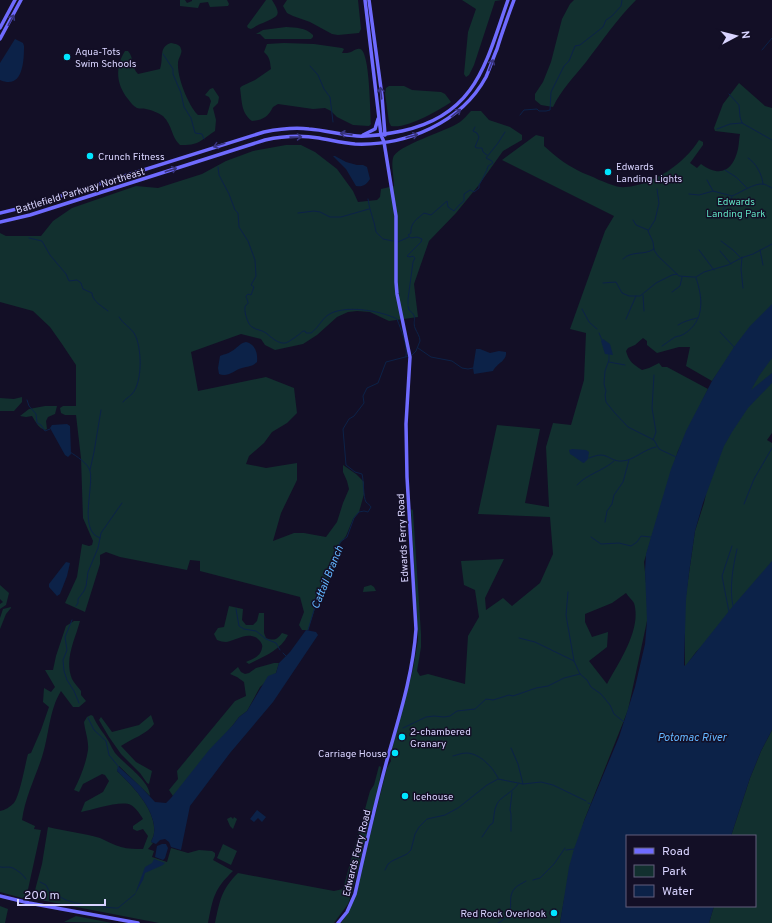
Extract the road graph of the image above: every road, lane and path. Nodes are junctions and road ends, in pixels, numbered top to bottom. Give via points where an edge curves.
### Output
1 (15, 0) edge
2 (21, 0) edge
3 (365, 0) edge
4 (369, 0) edge
5 (508, 0) edge
6 (514, 0) edge
7 (0, 28) edge
8 (0, 39) edge
9 (378, 112) junction
10 (383, 135) junction
11 (359, 136) junction
12 (384, 142) junction
13 (0, 213) edge
14 (0, 222) edge
15 (0, 896) edge
16 (138, 923) edge
17 (338, 923) edge

1 - 7 main road
8 -> 2 main road
3 - 9 main road
10 -> 4 main road via 382,96
5 - 10 main road, Battlefield Parkway Northeast via 484,67 466,95 448,112 433,121 416,128
12 -> 6 main road, Battlefield Parkway Northeast via 426,131 466,104 486,76
9 - 10 main road
9 - 11 main road via 375,129
10 - 11 main road, Battlefield Parkway Northeast
10 - 12 main road, Edwards Ferry Road
11 -> 13 main road, Battlefield Parkway Northeast via 303,128 264,132
14 -> 12 main road, Battlefield Parkway Northeast via 30,215 265,140 301,136 356,144
12 - 17 main road, Edwards Ferry Road via 396,216 397,294 410,356 406,424 414,648 407,689 386,762 355,894 347,912
15 - 16 main road

